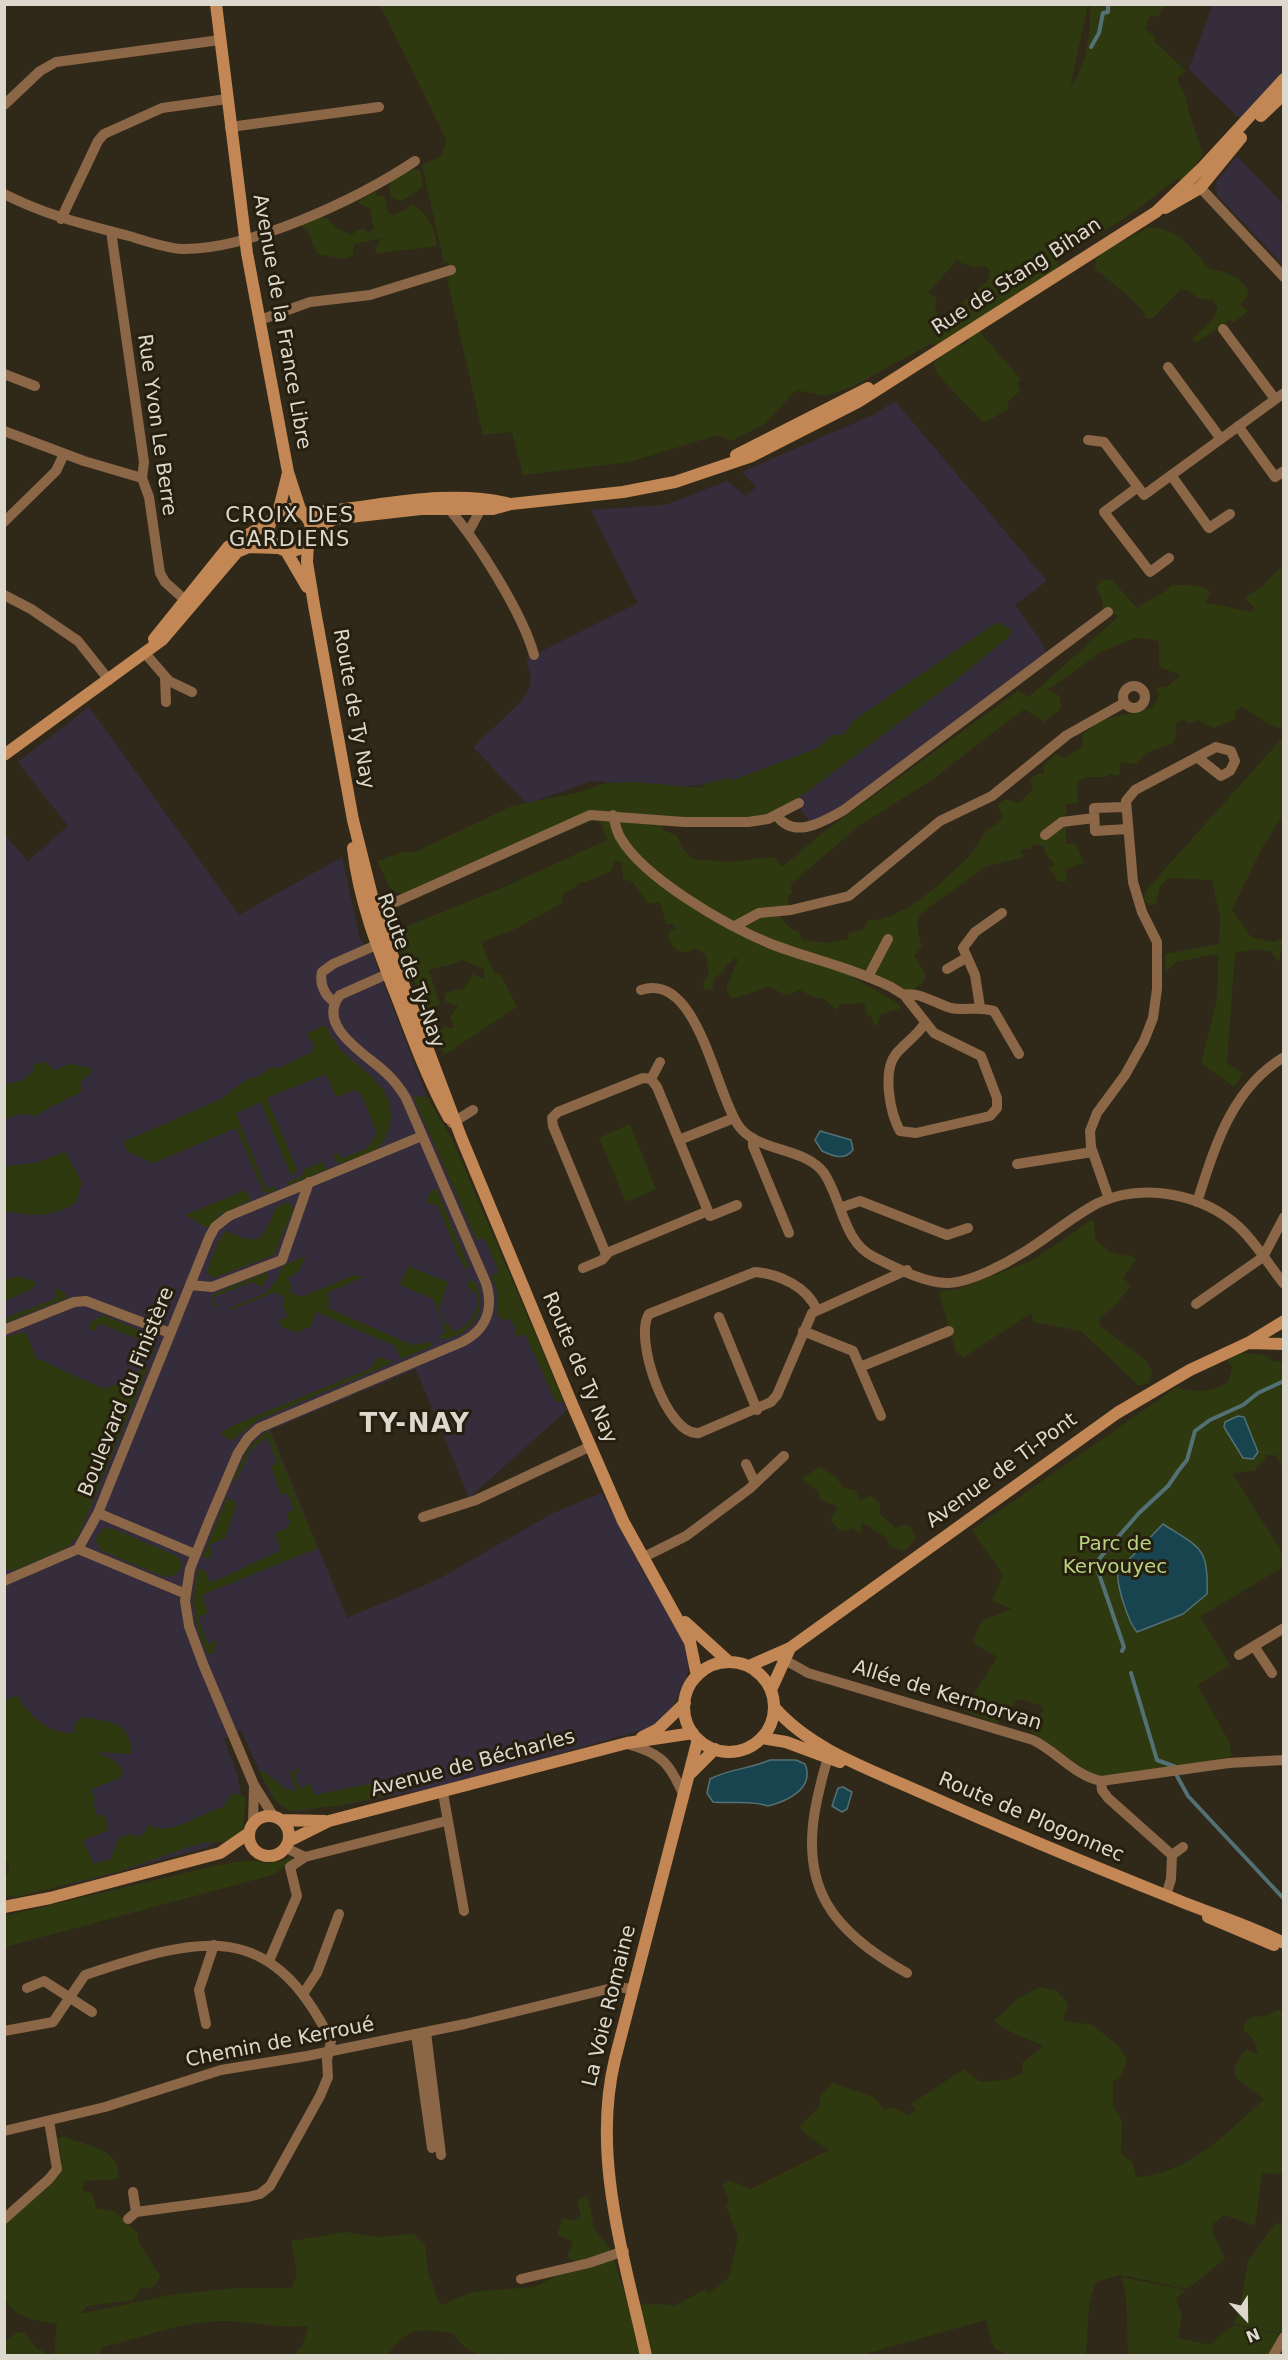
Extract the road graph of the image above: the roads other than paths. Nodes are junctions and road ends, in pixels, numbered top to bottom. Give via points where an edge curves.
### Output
1 (216, 4) edge
2 (220, 40) junction
3 (1284, 79) edge
4 (1284, 94) edge
5 (227, 99) junction
6 (4, 105) edge
7 (379, 107) dead end
8 (230, 127) junction
9 (414, 161) dead end
10 (1196, 183) junction
11 (4, 194) edge
12 (61, 219) junction
13 (111, 231) junction
14 (246, 241) junction
15 (451, 270) dead end
16 (1284, 277) edge
17 (260, 320) junction
18 (1223, 329) dead end
19 (1168, 367) dead end
20 (4, 374) edge
21 (35, 386) dead end
22 (1279, 396) edge
23 (1238, 426) junction
24 (4, 431) edge
25 (1221, 439) junction
26 (1088, 440) dead end
27 (64, 454) junction
28 (1284, 471) edge
29 (288, 472) junction
30 (1171, 475) junction
31 (142, 478) junction
32 (1138, 487) junction
33 (378, 503) junction
34 (449, 503) junction
35 (409, 504) junction
36 (483, 504) junction
37 (302, 513) junction
38 (389, 513) junction
39 (1230, 514) dead end
40 (274, 517) junction
41 (4, 522) edge
42 (469, 531) junction
43 (310, 539) junction
44 (282, 550) junction
45 (1169, 558) dead end
46 (4, 596) edge
47 (185, 600) junction
48 (314, 605) junction
49 (1108, 612) dead end
50 (185, 613) junction
51 (144, 652) junction
52 (534, 655) dead end
53 (165, 678) junction
54 (109, 680) junction
55 (192, 692) dead end
56 (166, 702) dead end
57 (1124, 704) dead end
58 (4, 755) edge
59 (1197, 757) dead end
60 (799, 803) dead end
61 (1126, 807) junction
62 (613, 815) junction
63 (777, 816) junction
64 (1094, 819) junction
65 (353, 820) joint
66 (1127, 829) junction
67 (1045, 835) dead end
68 (1002, 913) dead end
69 (371, 914) junction
70 (735, 926) junction
71 (888, 939) dead end
72 (381, 943) junction
73 (966, 958) junction
74 (947, 969) dead end
75 (392, 972) junction
76 (868, 977) junction
77 (641, 990) dead end
78 (904, 995) junction
79 (335, 1002) junction
80 (980, 1008) junction
81 (925, 1023) junction
82 (1019, 1054) dead end
83 (1284, 1057) edge
84 (660, 1062) dead end
85 (651, 1079) junction
86 (473, 1110) dead end
87 (734, 1118) junction
88 (454, 1122) junction
89 (422, 1136) junction
90 (461, 1137) joint
91 (753, 1138) junction
92 (679, 1140) junction
93 (1092, 1152) junction
94 (1017, 1164) dead end
95 (309, 1182) junction
96 (1109, 1199) junction
97 (1197, 1202) junction
98 (737, 1205) dead end
99 (840, 1208) junction
100 (708, 1211) junction
101 (1284, 1217) edge
102 (968, 1228) dead end
103 (789, 1233) dead end
104 (606, 1254) junction
105 (1263, 1257) junction
106 (583, 1268) dead end
107 (907, 1270) junction
108 (1284, 1284) edge
109 (190, 1286) junction
110 (1196, 1304) dead end
111 (817, 1310) junction
112 (719, 1317) dead end
113 (1284, 1321) edge
114 (4, 1330) edge
115 (803, 1331) junction
116 (949, 1331) dead end
117 (170, 1333) junction
118 (1248, 1342) junction
119 (1284, 1344) edge
120 (860, 1367) junction
121 (757, 1410) junction
122 (881, 1416) dead end
123 (591, 1446) junction
124 (784, 1456) dead end
125 (746, 1464) dead end
126 (755, 1483) junction
127 (98, 1513) junction
128 (423, 1517) dead end
129 (78, 1549) junction
130 (195, 1554) junction
131 (642, 1558) junction
132 (4, 1581) edge
133 (186, 1594) junction
134 (673, 1608) junction
135 (1284, 1628) edge
136 (1254, 1646) junction
137 (1239, 1655) dead end
138 (780, 1658) junction
139 (729, 1662) junction
140 (749, 1666) junction
141 (1272, 1673) dead end
142 (697, 1676) junction
143 (771, 1690) junction
144 (685, 1702) junction
145 (774, 1707) junction
146 (696, 1736) junction
147 (762, 1738) junction
148 (627, 1743) junction
149 (715, 1749) junction
150 (830, 1754) junction
151 (1284, 1760) edge
152 (690, 1773) junction
153 (1101, 1781) junction
154 (254, 1785) junction
155 (443, 1793) junction
156 (684, 1796) junction
157 (278, 1819) junction
158 (329, 1821) junction
159 (446, 1821) junction
160 (251, 1829) junction
161 (287, 1844) junction
162 (1183, 1847) dead end
163 (257, 1852) junction
164 (220, 1853) junction
165 (1172, 1855) junction
166 (305, 1857) junction
167 (1166, 1896) junction
168 (1180, 1902) junction
169 (4, 1907) edge
170 (464, 1911) dead end
171 (339, 1914) dead end
172 (1284, 1943) edge
173 (214, 1945) junction
174 (1284, 1948) edge
175 (269, 1961) junction
176 (907, 1972) dead end
177 (27, 1988) dead end
178 (633, 1989) junction
179 (303, 1994) junction
180 (70, 1997) junction
181 (92, 2012) dead end
182 (206, 2024) dead end
183 (4, 2031) edge
184 (421, 2033) junction
185 (330, 2051) junction
186 (49, 2121) junction
187 (4, 2131) edge
188 (432, 2148) dead end
189 (441, 2155) dead end
190 (133, 2192) dead end
191 (4, 2219) edge
192 (624, 2251) junction
193 (521, 2279) dead end
194 (1284, 2337) edge
195 (646, 2355) edge
196 (1273, 2355) edge

1 - 2 main road, Avenue de la France Libre
2 - 5 main road, Avenue de la France Libre
2 - 6 street via 56,62 40,71
3 - 10 main road, Rue de Stang Bihan via 1220,149
4 - 10 main road, Rue de Stang Bihan
5 - 8 main road, Avenue de la France Libre
5 - 12 street via 162,108 104,134
7 - 8 street
8 - 14 main road, Avenue de la France Libre
9 - 14 street via 353,196
10 - 16 street
10 - 36 main road, Rue de Stang Bihan via 1179,202 1064,263 899,375 752,456 642,489
11 - 12 street
12 - 13 street
13 - 14 street via 180,249
13 - 31 street, Rue Yvon Le Berre via 144,462
14 - 17 main road, Avenue de la France Libre
15 - 17 street via 370,295 315,301
17 - 29 main road, Avenue de la France Libre
18 - 22 street
19 - 25 street
20 - 21 street
22 - 23 street
23 - 25 street
23 - 28 street via 1275,477
24 - 27 street
25 - 30 street
26 - 32 street via 1104,442
27 - 31 street
27 - 41 street via 56,471
29 - 37 main road, Avenue de la France Libre
29 - 40 main road, Avenue de la France Libre
30 - 32 street via 1144,495
30 - 39 street via 1209,528
31 - 47 street, Rue Yvon Le Berre via 149,497 161,576
32 - 45 street via 1104,512 1150,572
33 - 35 main road, Rue de Stang Bihan
33 - 37 main road, Rue de Stang Bihan
33 - 38 street
34 - 35 main road, Rue de Stang Bihan
34 - 36 main road, Rue de Stang Bihan
34 - 42 street
35 - 38 main road, Rue de Stang Bihan
36 - 42 street
37 - 40 main road via 289,509
37 - 43 main road via 310,523
38 - 43 main road, Rue de Stang Bihan via 336,519
40 - 44 main road via 269,534
40 - 47 main road via 228,547
42 - 52 street via 514,609
43 - 44 main road via 296,551
43 - 48 main road, Route de Ty Nay via 307,562
44 - 48 main road, Route de Ty Nay via 303,578
44 - 50 main road via 249,547 237,552
46 - 54 street via 78,641
47 - 50 street
47 - 51 main road
48 - 65 main road, Route de Ty Nay
49 - 63 street via 844,810 816,824 797,828
50 - 51 main road via 168,634
51 - 53 street
51 - 54 main road
53 - 55 street
53 - 56 street
54 - 58 main road
57 - 70 street via 1067,735 992,796 935,825 849,896 759,913
59 - 61 street via 1135,790 1127,798
60 - 63 street
61 - 64 street via 1094,808
61 - 66 street
62 - 63 street via 738,823
62 - 69 street via 590,815 572,822
62 - 70 street via 621,838 653,873 688,901
64 - 66 street via 1095,831
64 - 67 street via 1062,822
65 - 69 main road, Route de Ty-Nay
66 - 93 street via 1133,882 1157,942 1157,995 1150,1027 1138,1054 1094,1119
68 - 73 street via 966,941
69 - 72 main road, Route de Ty-Nay
70 - 76 street via 770,943
71 - 76 street
72 - 75 main road, Route de Ty-Nay
72 - 79 street via 322,972 322,986
73 - 74 street
73 - 80 street via 975,975
75 - 79 street via 340,995
75 - 88 main road, Route de Ty-Nay
76 - 78 street
77 - 87 street via 664,988 691,1016
78 - 80 street via 917,995 957,1009
78 - 81 street
79 - 89 street via 336,1021 344,1037 398,1085
80 - 82 street via 999,1015
81 - 81 street via 934,1033 983,1058 997,1098 997,1108 990,1116 916,1133 900,1131 890,1095 891,1064 897,1052 915,1038
83 - 97 street via 1256,1079 1228,1116
84 - 85 street
85 - 92 street
85 - 104 street via 632,1082 558,1112 552,1118
86 - 88 street
87 - 91 street
87 - 92 street
88 - 90 main road, Route de Ty-Nay
89 - 95 street, Boulevard du Finistère
89 - 130 street via 486,1283 490,1306 484,1324 462,1342 253,1432 238,1453
90 - 123 main road, Route de Ty Nay
91 - 99 street via 818,1168
91 - 103 street
92 - 100 street
93 - 94 street
93 - 96 street
95 - 109 street, Boulevard du Finistère via 220,1222 209,1238
95 - 109 street, Boulevard du Finistère via 282,1260 212,1287
96 - 97 street via 1157,1193
96 - 107 street via 1007,1262 960,1280 942,1282
97 - 105 street via 1237,1225
98 - 100 street via 710,1216
99 - 102 street via 860,1201 947,1235
99 - 107 street via 864,1251
100 - 104 street
101 - 105 street
104 - 106 street via 602,1260
105 - 108 street
105 - 110 street
107 - 111 street
109 - 117 street, Boulevard du Finistère
111 - 115 street via 810,1315
111 - 121 street via 810,1296 800,1288 755,1272 648,1314 644,1330 646,1354 670,1412 680,1426 692,1434
112 - 121 street
113 - 118 main road, Avenue de Ti-Pont
114 - 117 street via 74,1302 86,1301
115 - 120 street via 851,1350
115 - 121 street via 777,1395
116 - 120 street
117 - 127 street, Boulevard du Finistère
118 - 119 main road, Avenue de Ti-Pont
118 - 138 main road, Avenue de Ti-Pont via 1190,1370 1117,1413
120 - 122 street
123 - 128 street via 476,1500
123 - 131 main road, Route de Ty Nay
124 - 126 street
125 - 126 street
126 - 131 street via 686,1536
127 - 129 street, Boulevard du Finistère
127 - 130 street, Boulevard du Finistère
129 - 132 street
129 - 133 street
130 - 133 street
131 - 134 main road, Route de Ty Nay
133 - 154 street via 187,1618 196,1648
134 - 139 main road, Route de Ty Nay
134 - 142 main road, Route de Ty Nay via 693,1648
135 - 136 street
136 - 137 street
136 - 141 street
138 - 140 main road
138 - 143 main road, Avenue de Ti-Pont
138 - 153 street, Allée de Kermorvan via 808,1673 1024,1736 1051,1750 1084,1776
139 - 140 main road
139 - 142 main road via 706,1668
140 - 143 main road
142 - 144 main road
143 - 145 main road
144 - 146 main road via 688,1724
144 - 148 main road, Avenue de Bécharles via 658,1729
145 - 147 main road
145 - 150 main road, Route de Plogonnec
146 - 148 main road, Avenue de Bécharles
146 - 149 main road
146 - 152 main road, La Voie Romaine
147 - 149 main road via 740,1750
147 - 150 main road, Route de Plogonnec
148 - 155 main road, Avenue de Bécharles
148 - 156 street via 647,1749 663,1760
149 - 152 main road
150 - 167 main road, Route de Plogonnec
150 - 176 street via 811,1836 812,1863 819,1885 838,1919 854,1937
151 - 153 street via 1246,1761
152 - 156 main road, La Voie Romaine
153 - 165 street via 1108,1798
154 - 157 street
154 - 160 street
155 - 158 main road, Avenue de Bécharles
155 - 159 street
156 - 178 main road, La Voie Romaine
157 - 158 main road, Avenue de Bécharles
157 - 160 main road via 262,1817
157 - 161 main road via 288,1829
158 - 161 main road, Avenue de Bécharles
159 - 166 street
159 - 170 street
160 - 163 main road via 250,1844
160 - 164 main road
161 - 163 main road via 272,1856
161 - 166 street
162 - 165 street
163 - 164 main road
164 - 169 main road
165 - 167 street
166 - 175 street via 291,1867 297,1896
167 - 168 main road, Route de Plogonnec
168 - 172 main road, Route de Plogonnec via 1230,1918
168 - 174 main road, Route de Plogonnec via 1228,1928
171 - 179 street via 317,1973
173 - 175 street via 242,1948
173 - 180 street via 175,1950 86,1975
173 - 182 street via 199,1990
175 - 179 street
177 - 180 street via 44,1981
178 - 184 street, Chemin de Kerroué via 616,1987
178 - 192 main road, La Voie Romaine via 612,2074 606,2120 610,2181
179 - 185 street via 331,2041
180 - 181 street
180 - 183 street via 53,2022
184 - 185 street, Chemin de Kerroué
184 - 188 street
184 - 189 street
185 - 186 street, Chemin de Kerroué via 221,2070
185 - 190 street via 328,2077 320,2096 266,2191 248,2198 132,2215
186 - 187 street, Chemin de Kerroué
186 - 191 street via 57,2169
192 - 193 street via 589,2264
192 - 195 main road, La Voie Romaine
194 - 196 street

